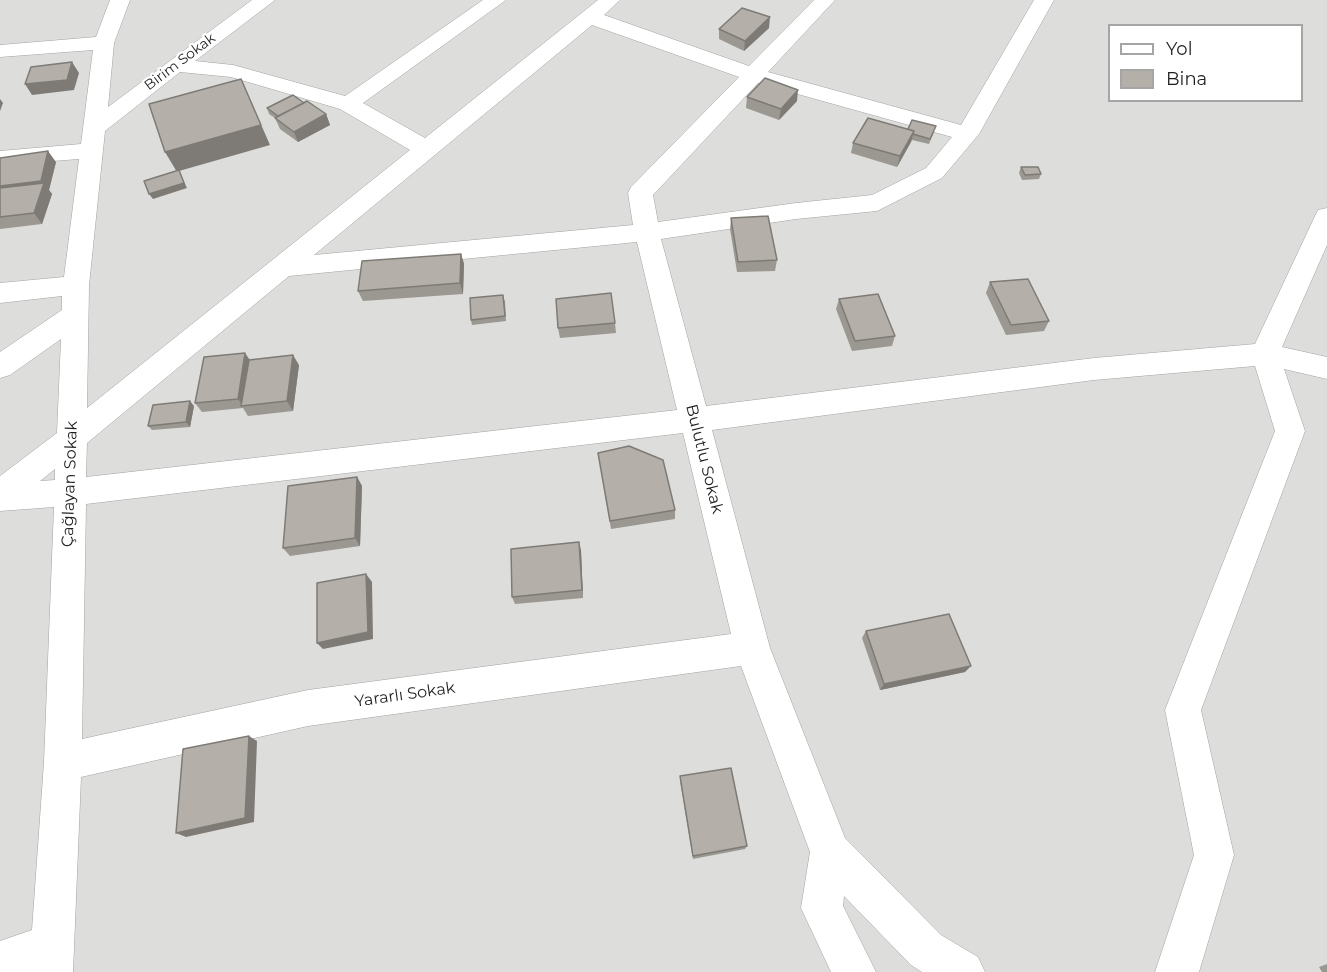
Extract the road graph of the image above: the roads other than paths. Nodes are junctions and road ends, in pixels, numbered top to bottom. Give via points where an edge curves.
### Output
1 (120, 0) edge
2 (265, 0) edge
3 (496, 0) edge
4 (610, 0) edge
5 (825, 0) edge
6 (1044, 0) edge
7 (589, 17) junction
8 (104, 43) junction
9 (0, 51) edge
10 (175, 64) junction
11 (754, 75) junction
12 (348, 104) junction
13 (967, 134) junction
14 (95, 138) junction
15 (426, 149) junction
16 (0, 158) edge
17 (1327, 216) edge
18 (647, 232) junction
19 (280, 268) junction
20 (0, 293) edge
21 (75, 300) junction
22 (1265, 354) junction
23 (0, 368) edge
24 (1327, 368) edge
25 (694, 420) junction
26 (71, 439) junction
27 (70, 492) junction
28 (0, 495) edge
29 (752, 648) junction
30 (63, 762) junction
31 (830, 852) junction
32 (52, 958) edge
33 (0, 963) edge
34 (854, 972) edge
35 (963, 972) edge
36 (1177, 972) edge

1 - 8 street, Çağlayan Sokak
2 - 10 street, Birim Sokak
3 - 12 street
4 - 7 street
5 - 11 street, Bulutlu Sokak
6 - 13 street
7 - 11 street
7 - 15 street
8 - 9 street
8 - 14 street, Çağlayan Sokak
10 - 12 street via 232,70
10 - 14 street, Birim Sokak
11 - 13 street
11 - 18 street, Bulutlu Sokak via 640,193
12 - 15 street
13 - 18 street via 934,173 878,204
14 - 16 street
14 - 21 street, Çağlayan Sokak
15 - 19 street
17 - 22 street
18 - 19 street
18 - 25 street, Bulutlu Sokak
19 - 26 street
20 - 21 street
21 - 23 street
21 - 26 street, Çağlayan Sokak
22 - 24 street
22 - 25 street via 1094,369
22 - 36 street via 1290,431 1184,710 1214,855
25 - 27 street
25 - 29 street, Bulutlu Sokak
26 - 27 street, Çağlayan Sokak
26 - 28 street
27 - 28 street
27 - 30 street, Çağlayan Sokak
29 - 30 street, Yararlı Sokak via 308,708
29 - 31 street, Bulutlu Sokak
30 - 32 street, Çağlayan Sokak
31 - 34 street, Bulutlu Sokak via 822,908
31 - 35 street via 926,950
32 - 33 street

